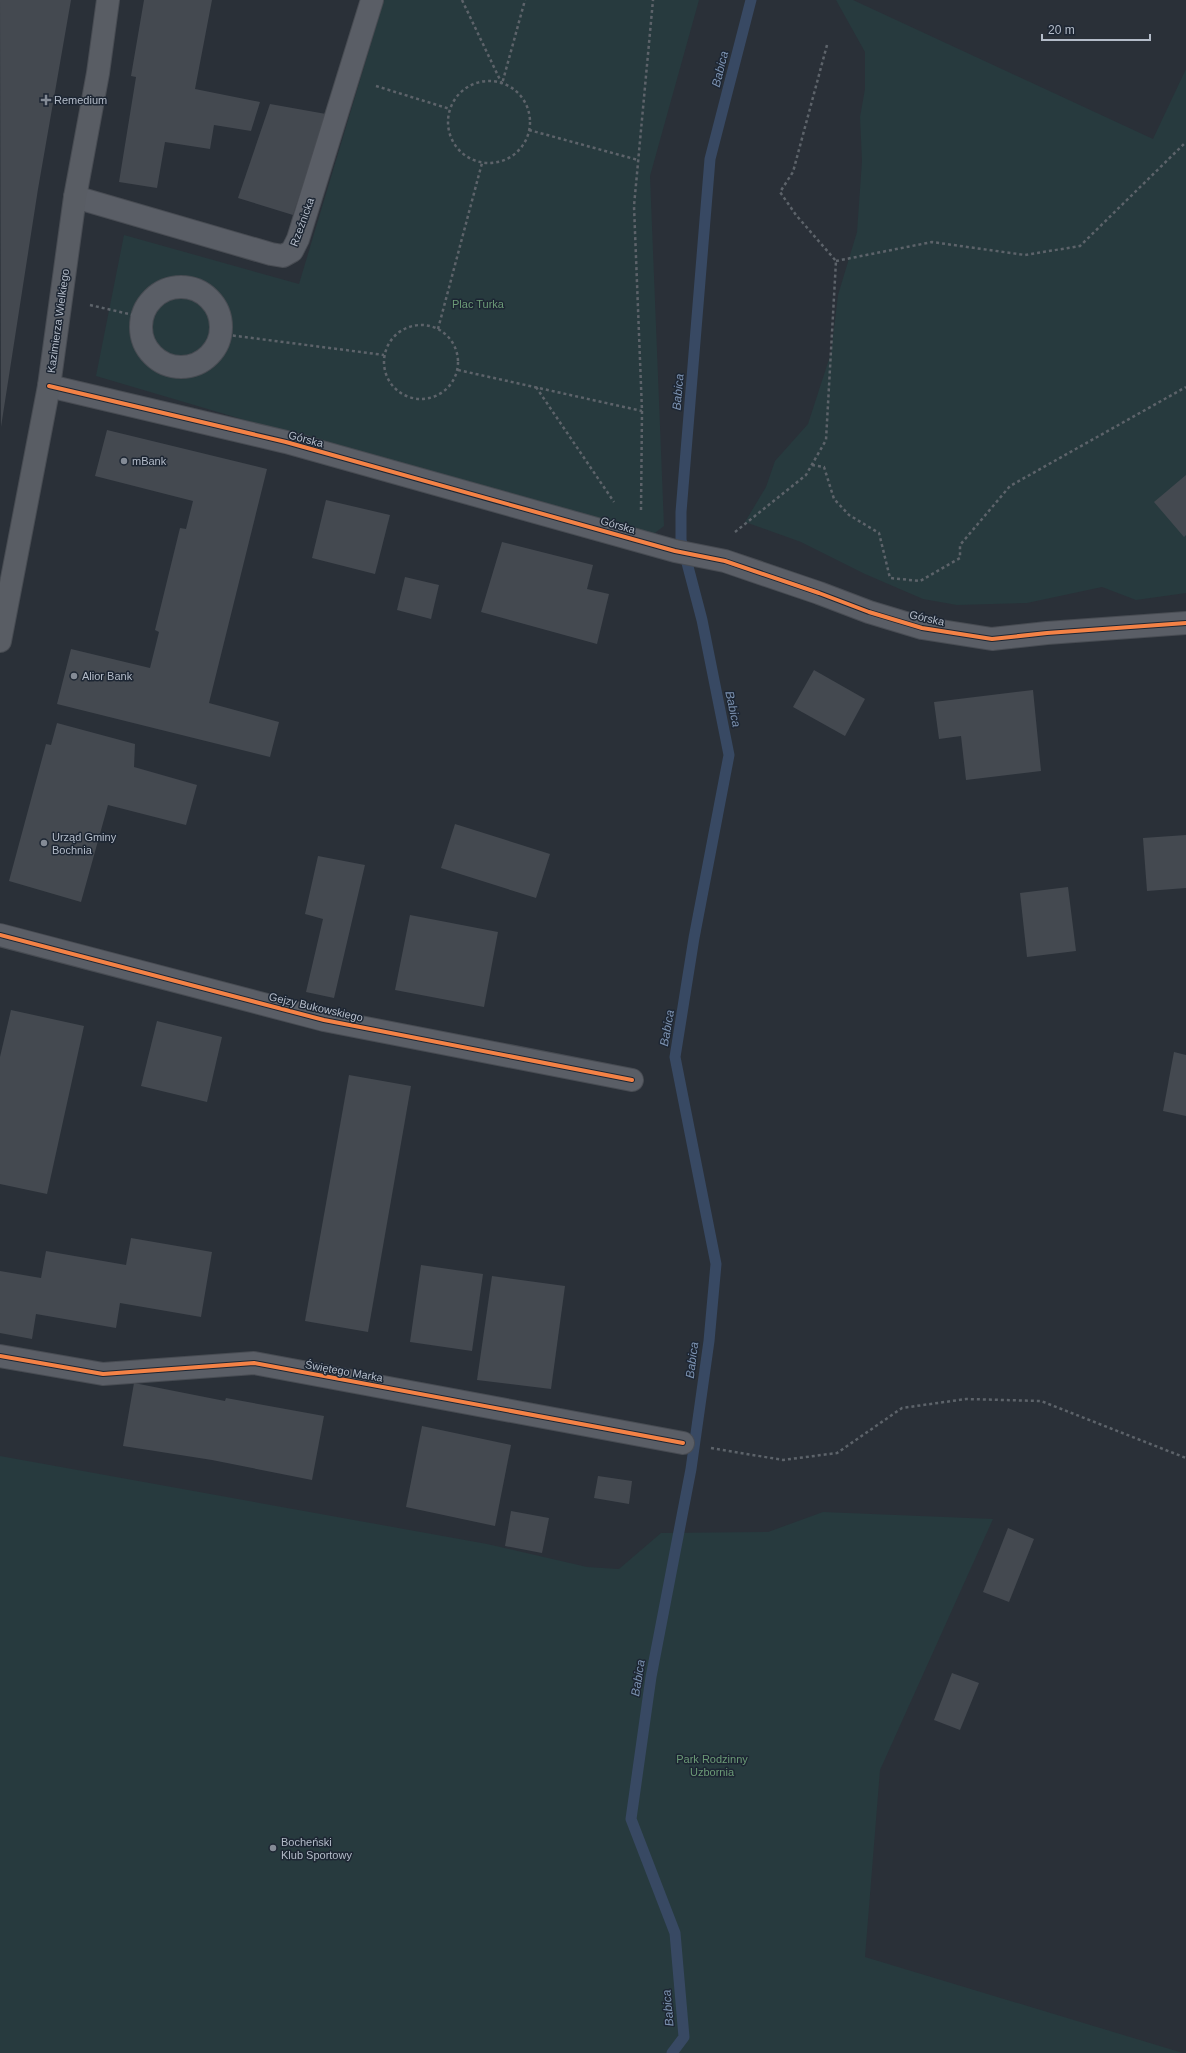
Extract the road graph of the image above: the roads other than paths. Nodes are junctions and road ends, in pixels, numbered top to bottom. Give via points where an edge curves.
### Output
1 (108, 0) edge
2 (372, 0) edge
3 (75, 197) junction
4 (221, 334) joint
5 (48, 386) junction
6 (1186, 623) edge
7 (0, 641) edge
8 (0, 935) edge
9 (632, 1080) dead end
10 (0, 1356) edge
11 (683, 1443) dead end

1 - 3 street, Kazimierza Wielkiego via 98,73
2 - 3 street, Rzeźnicka via 298,239 292,251 283,256
3 - 5 street, Kazimierza Wielkiego
4 - 4 street via 216,347 204,359 190,366 172,366 158,360 148,349 142,334 142,317 147,306 163,291 174,287 188,287 202,292 212,302 220,318
5 - 6 street, Górska via 286,442 675,551 705,556 922,628 992,639
5 - 7 street, Kazimierza Wielkiego
8 - 9 street, Gejzy Bukowskiego via 324,1020
10 - 11 street, Świętego Marka via 104,1374 254,1363

